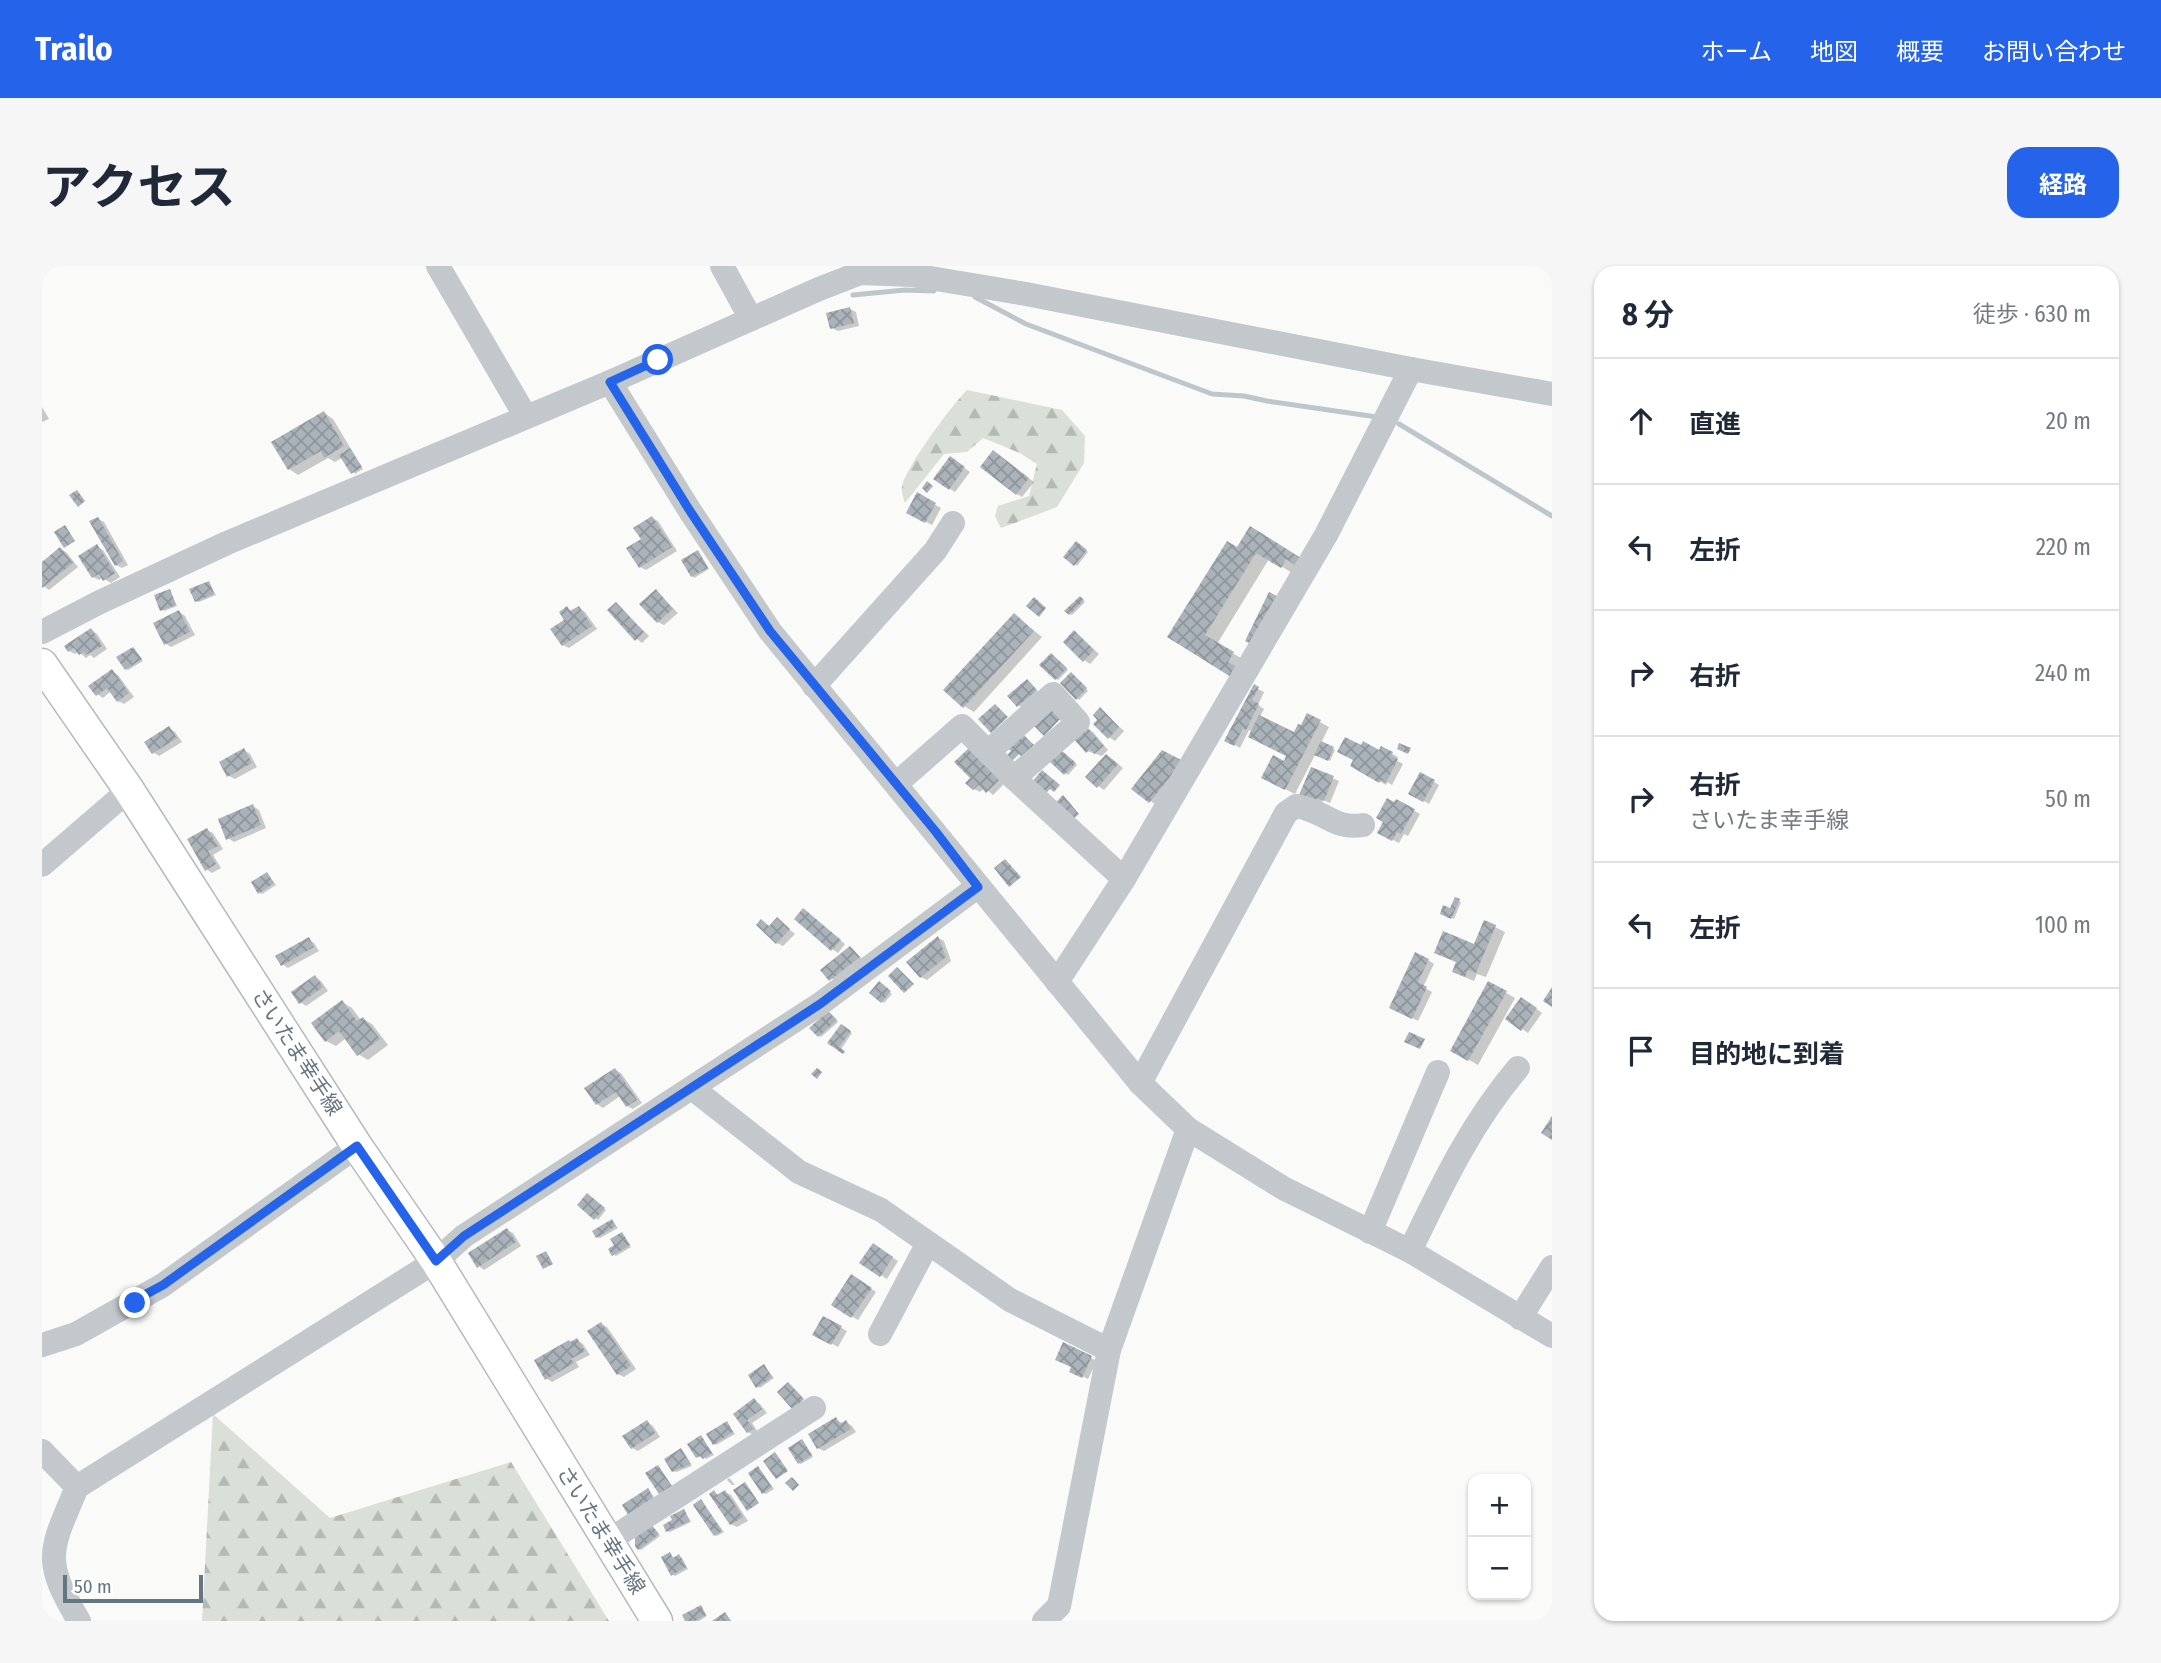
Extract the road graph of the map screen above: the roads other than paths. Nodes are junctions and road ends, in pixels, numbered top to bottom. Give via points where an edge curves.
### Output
1 (438, 266) edge
2 (722, 266) edge
3 (859, 270) edge
4 (751, 319) junction
5 (1410, 369) junction
6 (610, 382) junction
7 (1552, 394) edge
8 (526, 417) junction
9 (953, 523) dead end
10 (42, 632) edge
11 (42, 664) edge
12 (814, 686) junction
13 (988, 752) junction
14 (1014, 778) junction
15 (896, 784) junction
16 (129, 790) junction
17 (1363, 825) dead end
18 (42, 865) edge
19 (1124, 879) junction
20 (978, 887) junction
21 (1057, 982) junction
22 (1518, 1068) dead end
23 (1438, 1073) dead end
24 (1140, 1083) junction
25 (692, 1088) junction
26 (1188, 1129) junction
27 (357, 1146) junction
28 (1370, 1232) junction
29 (929, 1243) junction
30 (1410, 1251) junction
31 (436, 1261) junction
32 (1552, 1267) edge
33 (1520, 1318) junction
34 (880, 1334) dead end
35 (1552, 1336) edge
36 (42, 1345) edge
37 (1109, 1350) junction
38 (814, 1408) dead end
39 (42, 1451) edge
40 (77, 1487) junction
41 (608, 1541) junction
42 (47, 1566) edge
43 (1058, 1616) edge
44 (79, 1621) edge
45 (657, 1621) edge

1 - 8 street
2 - 4 street
3 - 4 street
3 - 5 street via 1027,294
4 - 6 street
5 - 7 street
5 - 19 street via 1326,535
6 - 8 street
6 - 12 street via 762,620
8 - 10 street via 227,543
9 - 12 street via 935,551
11 - 16 main road, さいたま幸手線
12 - 15 street
13 - 14 street
13 - 14 street via 1053,694 1078,722
13 - 15 street via 962,726
14 - 19 street
15 - 20 street
16 - 18 street
16 - 27 main road, さいたま幸手線
17 - 24 street via 1347,827 1306,807 1296,806 1286,813
19 - 21 street
20 - 21 street
20 - 25 street via 820,1004
21 - 24 street
22 - 30 street via 1455,1158
23 - 28 street
24 - 26 street
25 - 29 street via 799,1172 881,1210
25 - 31 street via 464,1236
26 - 28 street via 1283,1188
26 - 37 street
27 - 31 main road, さいたま幸手線
27 - 36 street via 163,1285 76,1334
28 - 30 street
29 - 34 street
29 - 37 street via 1010,1300
30 - 33 street
31 - 40 street
31 - 41 main road, さいたま幸手線
32 - 33 street
33 - 35 street
37 - 43 street
38 - 41 street
39 - 40 street
40 - 42 street
41 - 45 main road, さいたま幸手線
42 - 44 street

